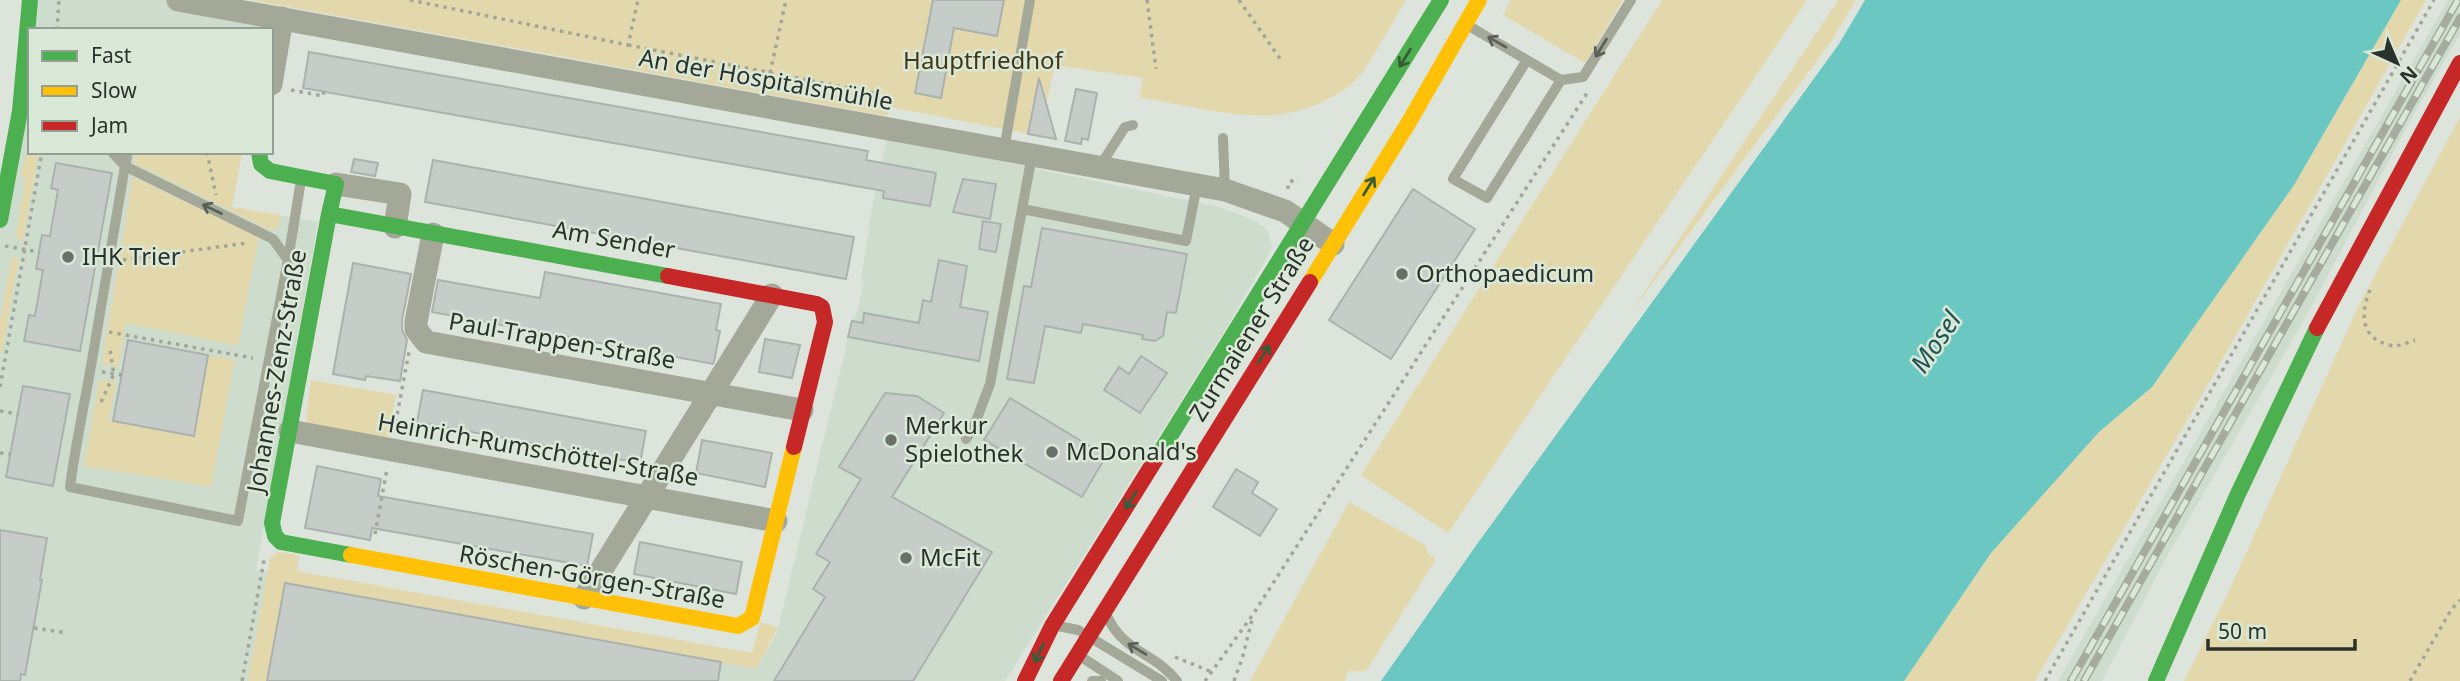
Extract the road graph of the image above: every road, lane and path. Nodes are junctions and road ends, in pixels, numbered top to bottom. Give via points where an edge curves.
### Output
1 (30, 0) edge
2 (59, 0) edge
3 (178, 0) edge
4 (410, 0) edge
5 (638, 0) edge
6 (786, 0) edge
7 (1030, 0) edge
8 (1147, 0) edge
9 (1239, 0) edge
10 (1441, 0) edge
11 (1479, 0) edge
12 (1631, 0) edge
13 (2434, 0) edge
14 (282, 18) junction
15 (1466, 24) junction
16 (28, 28) edge
17 (57, 28) edge
18 (28, 30) edge
19 (628, 45) junction
20 (1281, 60) dead end
21 (1527, 60) junction
22 (2460, 62) edge
23 (1156, 69) dead end
24 (770, 73) junction
25 (1561, 80) junction
26 (278, 86) edge
27 (1591, 86) dead end
28 (324, 92) dead end
29 (874, 93) dead end
30 (1133, 125) dead end
31 (1379, 134) junction
32 (24, 135) edge
33 (1223, 138) dead end
34 (1004, 150) junction
35 (42, 154) edge
36 (114, 154) edge
37 (128, 154) edge
38 (207, 154) edge
39 (259, 154) edge
40 (1032, 155) junction
41 (125, 166) junction
42 (1100, 166) junction
43 (301, 178) junction
44 (336, 184) junction
45 (1196, 185) junction
46 (1225, 190) junction
47 (1022, 209) junction
48 (220, 213) junction
49 (329, 214) junction
50 (0, 220) edge
51 (1302, 223) junction
52 (395, 226) junction
53 (433, 234) junction
54 (273, 239) junction
55 (0, 244) edge
56 (1333, 244) junction
57 (24, 249) junction
58 (39, 252) dead end
59 (288, 260) junction
60 (109, 262) junction
61 (2371, 288) dead end
62 (772, 295) junction
63 (822, 307) joint
64 (107, 331) dead end
65 (2415, 340) dead end
66 (269, 360) junction
67 (114, 374) dead end
68 (122, 375) dead end
69 (0, 387) edge
70 (710, 395) junction
71 (802, 410) junction
72 (0, 411) edge
73 (18, 414) dead end
74 (290, 431) junction
75 (966, 439) dead end
76 (0, 453) edge
77 (10, 454) dead end
78 (645, 497) junction
79 (776, 521) junction
80 (275, 536) junction
81 (584, 598) junction
82 (2460, 600) edge
83 (1105, 611) junction
84 (1254, 613) junction
85 (34, 628) dead end
86 (1055, 630) junction
87 (67, 633) dead end
88 (1089, 636) junction
89 (1074, 652) junction
90 (242, 681) edge
91 (1025, 681) edge
92 (1061, 681) edge
93 (1092, 681) edge
94 (1101, 681) edge
95 (1118, 681) edge
96 (1162, 681) edge
97 (1177, 681) edge
98 (1205, 681) edge
99 (1234, 681) edge
100 (2045, 681) edge
101 (2156, 681) edge
102 (2410, 681) edge

1 - 16 main road
2 - 17 path
3 - 14 street, An der Hospitalsmühle
4 - 19 path
5 - 19 path
6 - 24 path
7 - 34 lane
8 - 23 path
9 - 20 path
10 -> 31 main road, Zurmaiener Straße
11 - 15 main road, Zurmaiener Straße
12 -> 25 lane via 1583,77
13 - 100 path
14 - 26 street
14 - 34 street, An der Hospitalsmühle
21 -> 15 lane
15 - 31 main road, Zurmaiener Straße
18 - 32 main road
19 - 24 path
21 - 25 lane
21 - 25 lane via 1452,179 1487,198
22 - 101 main road via 2319,324 2236,496
24 - 29 path
26 - 28 path via 323,96
27 - 84 path
30 - 42 lane via 1125,127
31 - 51 main road, Zurmaiener Straße
56 -> 31 main road, Zurmaiener Straße
32 - 50 main road
33 - 46 lane
34 - 40 street, An der Hospitalsmühle
35 - 57 path
36 - 41 lane
37 - 41 lane
38 - 48 path
39 - 43 main road via 265,169
40 - 42 street, An der Hospitalsmühle
40 - 47 lane
48 -> 41 lane
41 - 60 lane
42 - 45 street, An der Hospitalsmühle
43 - 44 main road
43 - 59 lane
44 - 49 main road
44 - 52 street via 400,194
45 - 46 street, An der Hospitalsmühle
45 - 47 lane via 1186,241
46 - 51 street, An der Hospitalsmühle via 1285,211
47 - 75 lane via 990,384
48 - 54 lane
49 - 52 main road, Am Sender
49 - 74 main road, Johannes-Zenz-Straße
51 - 56 street, An der Hospitalsmühle
51 -> 86 main road, Zurmaiener Straße
52 - 53 main road, Am Sender
53 - 62 main road, Am Sender
53 - 70 street, Paul-Trappen-Straße via 416,321 426,342
54 - 59 lane
54 - 60 path
55 - 57 path
83 -> 56 main road, Zurmaiener Straße
57 - 58 path
57 - 69 path
59 - 66 lane
60 - 66 lane via 69,487 238,521
61 - 65 path via 2363,315 2376,340 2393,346
62 - 63 main road, Am Sender
62 - 70 street
63 - 71 main road, Röschen-Görgen-Straße via 825,322
64 - 66 path
67 - 68 path
70 - 71 street, Paul-Trappen-Straße
70 - 78 street
71 - 79 main road, Röschen-Görgen-Straße
72 - 73 path
74 - 78 street, Heinrich-Rumschöttel-Straße
74 - 80 main road, Johannes-Zenz-Straße via 272,523
76 - 77 path
78 - 79 street, Heinrich-Rumschöttel-Straße
78 - 81 street
79 - 81 main road, Röschen-Görgen-Straße via 755,611 746,623 727,625
80 - 81 main road, Röschen-Görgen-Straße via 293,546
80 - 90 path via 266,550
82 - 102 path
83 - 88 main road, Zurmaiener Straße
97 -> 83 lane via 1161,664 1122,641
84 - 98 path
84 - 99 path
85 - 87 path
86 - 88 lane via 1078,630
86 -> 91 main road, Zurmaiener Straße
88 - 89 main road, Zurmaiener Straße
88 - 96 lane
89 - 92 main road, Zurmaiener Straße
89 - 95 lane
93 - 94 lane

